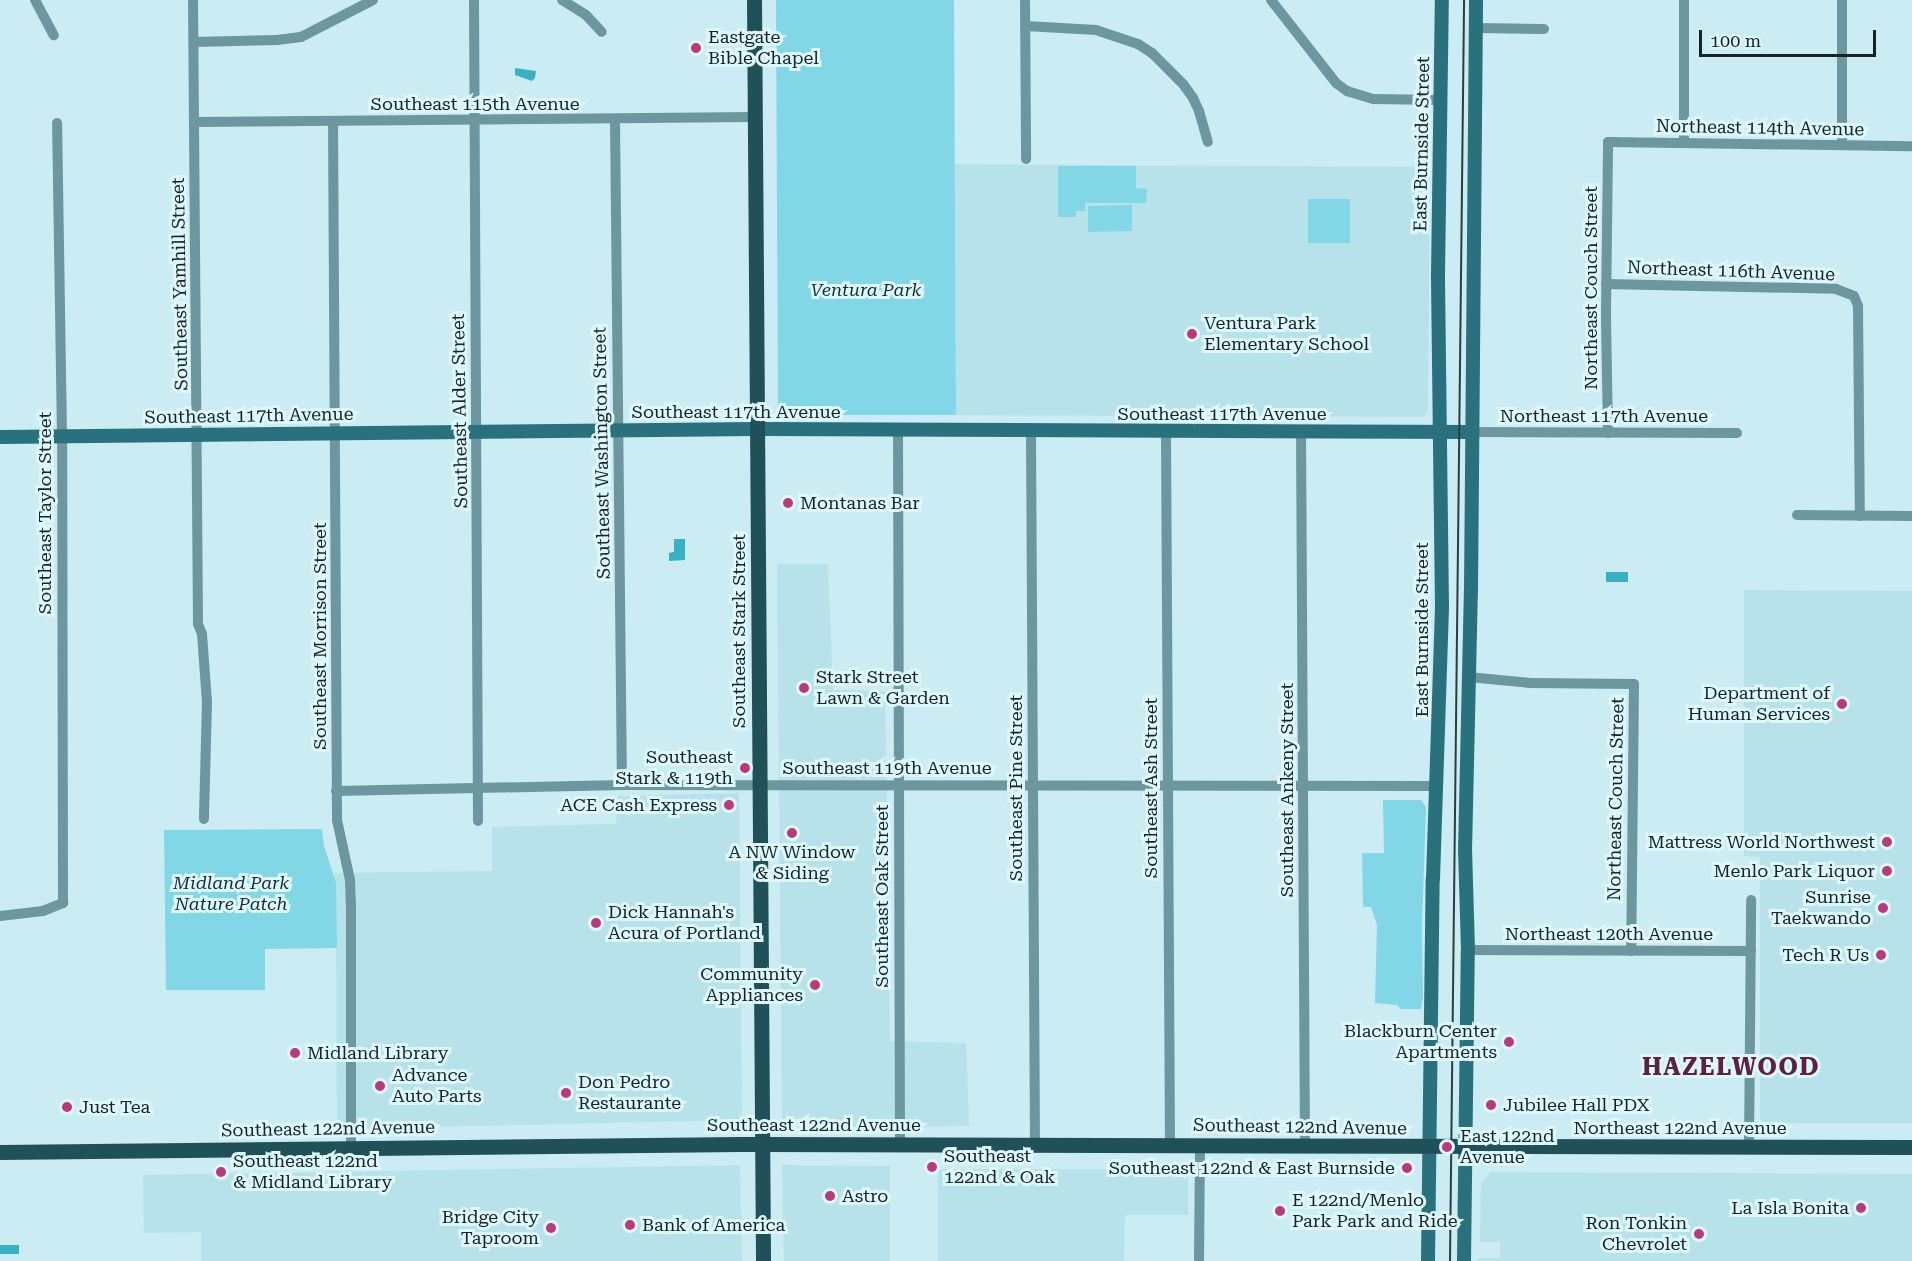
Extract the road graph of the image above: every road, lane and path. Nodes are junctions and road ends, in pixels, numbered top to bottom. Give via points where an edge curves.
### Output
1 (35, 0) edge
2 (193, 0) edge
3 (373, 0) edge
4 (474, 0) edge
5 (562, 0) edge
6 (754, 0) edge
7 (1025, 0) edge
8 (1271, 0) edge
9 (1442, 0) edge
10 (1476, 0) edge
11 (1684, 0) edge
12 (1842, 0) edge
13 (1026, 26) junction
14 (1476, 28) junction
15 (1544, 29) dead end
16 (602, 32) dead end
17 (54, 36) dead end
18 (194, 42) junction
19 (1441, 100) junction
20 (755, 117) junction
21 (474, 120) junction
22 (615, 120) junction
23 (333, 121) junction
24 (195, 122) junction
25 (57, 123) dead end
26 (1208, 142) dead end
27 (1608, 142) joint
28 (1683, 143) junction
29 (1842, 145) junction
30 (1912, 146) edge
31 (1026, 159) dead end
32 (1606, 284) junction
33 (757, 429) junction
34 (619, 430) junction
35 (898, 430) junction
36 (477, 431) junction
37 (1031, 431) junction
38 (1166, 431) junction
39 (1301, 432) junction
40 (1438, 432) junction
41 (1471, 432) junction
42 (336, 433) junction
43 (1608, 433) junction
44 (1737, 433) dead end
45 (198, 434) junction
46 (62, 436) junction
47 (0, 437) edge
48 (1797, 515) dead end
49 (1860, 516) junction
50 (1912, 516) edge
51 (1468, 676) junction
52 (622, 785) junction
53 (760, 785) junction
54 (898, 785) junction
55 (1033, 785) junction
56 (1304, 786) junction
57 (1437, 786) junction
58 (1168, 787) junction
59 (478, 789) junction
60 (336, 791) junction
61 (204, 819) dead end
62 (478, 821) dead end
63 (1751, 900) dead end
64 (0, 916) edge
65 (1468, 950) junction
66 (1631, 951) junction
67 (1751, 951) junction
68 (762, 1144) junction
69 (900, 1144) junction
70 (1035, 1145) junction
71 (1170, 1145) junction
72 (1200, 1145) junction
73 (1749, 1147) junction
74 (351, 1148) junction
75 (1305, 1148) junction
76 (1430, 1148) junction
77 (1448, 1148) joint
78 (1466, 1148) junction
79 (1912, 1148) edge
80 (0, 1152) edge
81 (763, 1261) edge
82 (1199, 1261) edge
83 (1428, 1261) edge
84 (1464, 1261) edge

1 - 17 street
2 - 18 street, Southeast Yamhill Street
3 - 18 street via 301,37
4 - 21 street, Southeast Alder Street
5 - 16 street via 586,15
6 - 20 main road, Southeast Stark Street
7 - 13 street
8 - 19 street via 1336,83 1347,91 1374,99
9 - 19 street, East Burnside Street
10 - 14 street
11 - 28 street
12 - 29 street
13 - 26 street via 1096,30 1138,44 1152,53 1193,98
13 - 31 street
14 - 15 street
14 - 41 street
18 - 24 street, Southeast Yamhill Street
19 - 40 street, East Burnside Street
20 - 22 street, Southeast 115th Avenue
20 - 33 main road, Southeast Stark Street
21 - 22 street, Southeast 115th Avenue
21 - 23 street, Southeast 115th Avenue
21 - 36 street, Southeast Alder Street
22 - 34 street, Southeast Washington Street
23 - 24 street, Southeast 115th Avenue
23 - 42 street, Southeast Morrison Street
24 - 45 street, Southeast Yamhill Street
25 - 46 street, Southeast Taylor Street
27 - 28 street, Northeast 114th Avenue
27 - 32 street, Northeast Couch Street
28 - 29 street, Northeast 114th Avenue
29 - 30 street, Northeast 114th Avenue
32 - 43 street, Northeast Couch Street
32 - 49 street, Northeast 116th Avenue via 1836,289 1854,296
33 - 34 street, Southeast 117th Avenue
33 - 35 street, Southeast 117th Avenue
33 - 53 main road, Southeast Stark Street
34 - 36 street, Southeast 117th Avenue
34 - 52 street, Southeast Washington Street
35 - 37 street, Southeast 117th Avenue
35 - 54 street, Southeast Oak Street
36 - 42 street, Southeast 117th Avenue
36 - 59 street, Southeast Alder Street
37 - 38 street, Southeast 117th Avenue
37 - 55 street, Southeast Pine Street
38 - 39 street, Southeast 117th Avenue
38 - 58 street, Southeast Ash Street
39 - 40 street, Southeast 117th Avenue
39 - 56 street, Southeast Ankeny Street
40 - 41 street, Southeast 117th Avenue
40 - 57 street, East Burnside Street via 1442,607
41 - 43 street, Northeast 117th Avenue
41 - 51 street
42 - 45 street, Southeast 117th Avenue
42 - 60 street, Southeast Morrison Street
43 - 44 street, Northeast 117th Avenue
45 - 46 street, Southeast 117th Avenue
45 - 61 street, Southeast Yamhill Street via 198,624 207,702
46 - 47 street, Southeast 117th Avenue
46 - 64 street, Southeast Taylor Street via 63,903 43,911
48 - 49 street
49 - 50 street
51 - 65 street
51 - 66 street, Northeast Couch Street via 1530,683 1634,684
52 - 53 street, Southeast 119th Avenue
52 - 59 street, Southeast 119th Avenue
53 - 54 street, Southeast 119th Avenue
53 - 68 main road, Southeast Stark Street
54 - 55 street, Southeast 119th Avenue
54 - 69 street, Southeast Oak Street
55 - 58 street, Southeast 119th Avenue
55 - 70 street, Southeast Pine Street
56 - 57 street, Southeast 119th Avenue
56 - 58 street, Southeast 119th Avenue
56 - 75 street, Southeast Ankeny Street
57 - 76 street, East Burnside Street
58 - 71 street, Southeast Ash Street
59 - 60 street, Southeast 119th Avenue
59 - 62 street, Southeast Alder Street
60 - 74 street, Southeast Morrison Street via 338,833 350,880 351,903
63 - 67 street
65 - 66 street, Northeast 120th Avenue
65 - 78 street
66 - 67 street, Northeast 120th Avenue
67 - 73 street
68 - 69 main road, Southeast 122nd Avenue
68 - 74 main road, Southeast 122nd Avenue
68 - 81 main road, Southeast Stark Street
69 - 70 main road, Southeast 122nd Avenue
70 - 71 main road, Southeast 122nd Avenue
71 - 72 main road, Southeast 122nd Avenue
72 - 75 main road, Southeast 122nd Avenue
72 - 82 street
73 - 78 main road, Northeast 122nd Avenue
73 - 79 main road, Northeast 122nd Avenue
74 - 80 main road, Southeast 122nd Avenue
75 - 76 main road, Southeast 122nd Avenue
76 - 77 main road, Southeast 122nd Avenue
76 - 83 street, East Burnside Street
77 - 78 main road, Northeast 122nd Avenue
78 - 84 street

